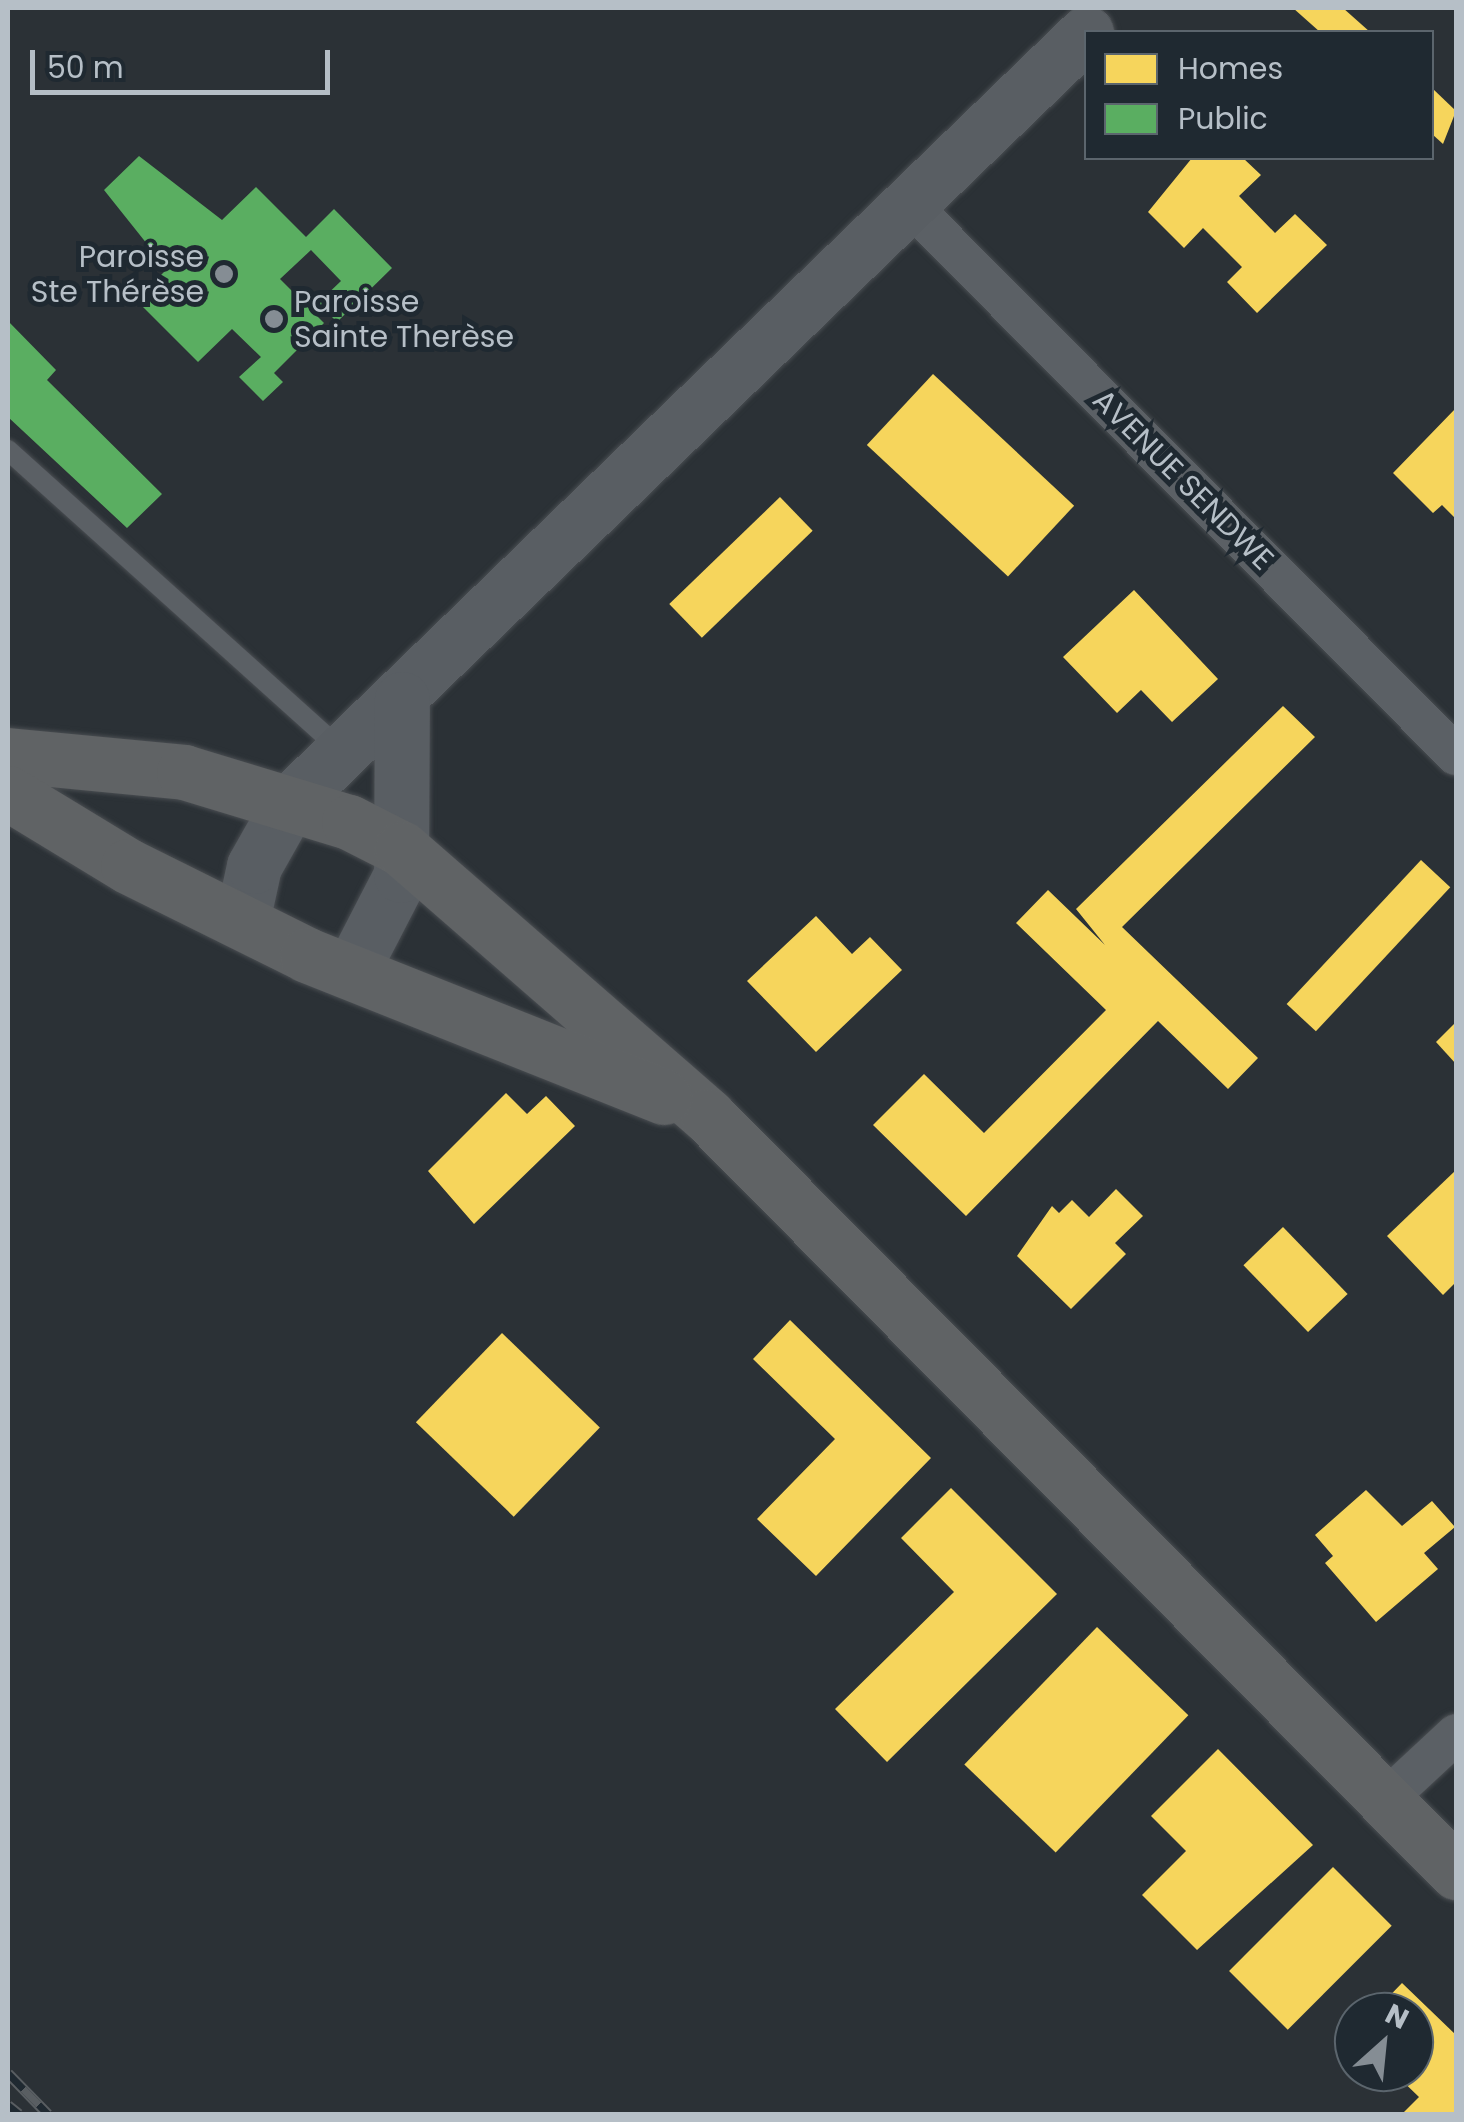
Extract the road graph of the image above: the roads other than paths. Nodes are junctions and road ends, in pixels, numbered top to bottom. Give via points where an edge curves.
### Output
1 (1112, 8) edge
2 (1090, 30) edge
3 (1084, 36) edge
4 (910, 205) junction
5 (8, 450) edge
6 (402, 699) junction
7 (344, 752) junction
8 (8, 755) edge
9 (1456, 756) edge
10 (8, 793) edge
11 (290, 802) junction
12 (402, 850) junction
13 (242, 921) junction
14 (354, 968) junction
15 (708, 1116) junction
16 (1456, 1734) edge
17 (1384, 1801) junction
18 (1456, 1872) edge

1 - 2 street
3 - 4 street
4 - 6 street
4 - 9 street, AVENUE SENDWE
5 - 7 lane
6 - 7 street
6 - 12 street
7 - 11 street
8 - 11 highway via 184,772
10 - 13 highway
11 - 12 highway
11 - 13 street via 254,866
12 - 14 street via 394,900
12 - 15 highway
13 - 14 highway
14 - 15 highway
15 - 17 highway
16 - 17 street
17 - 18 highway

